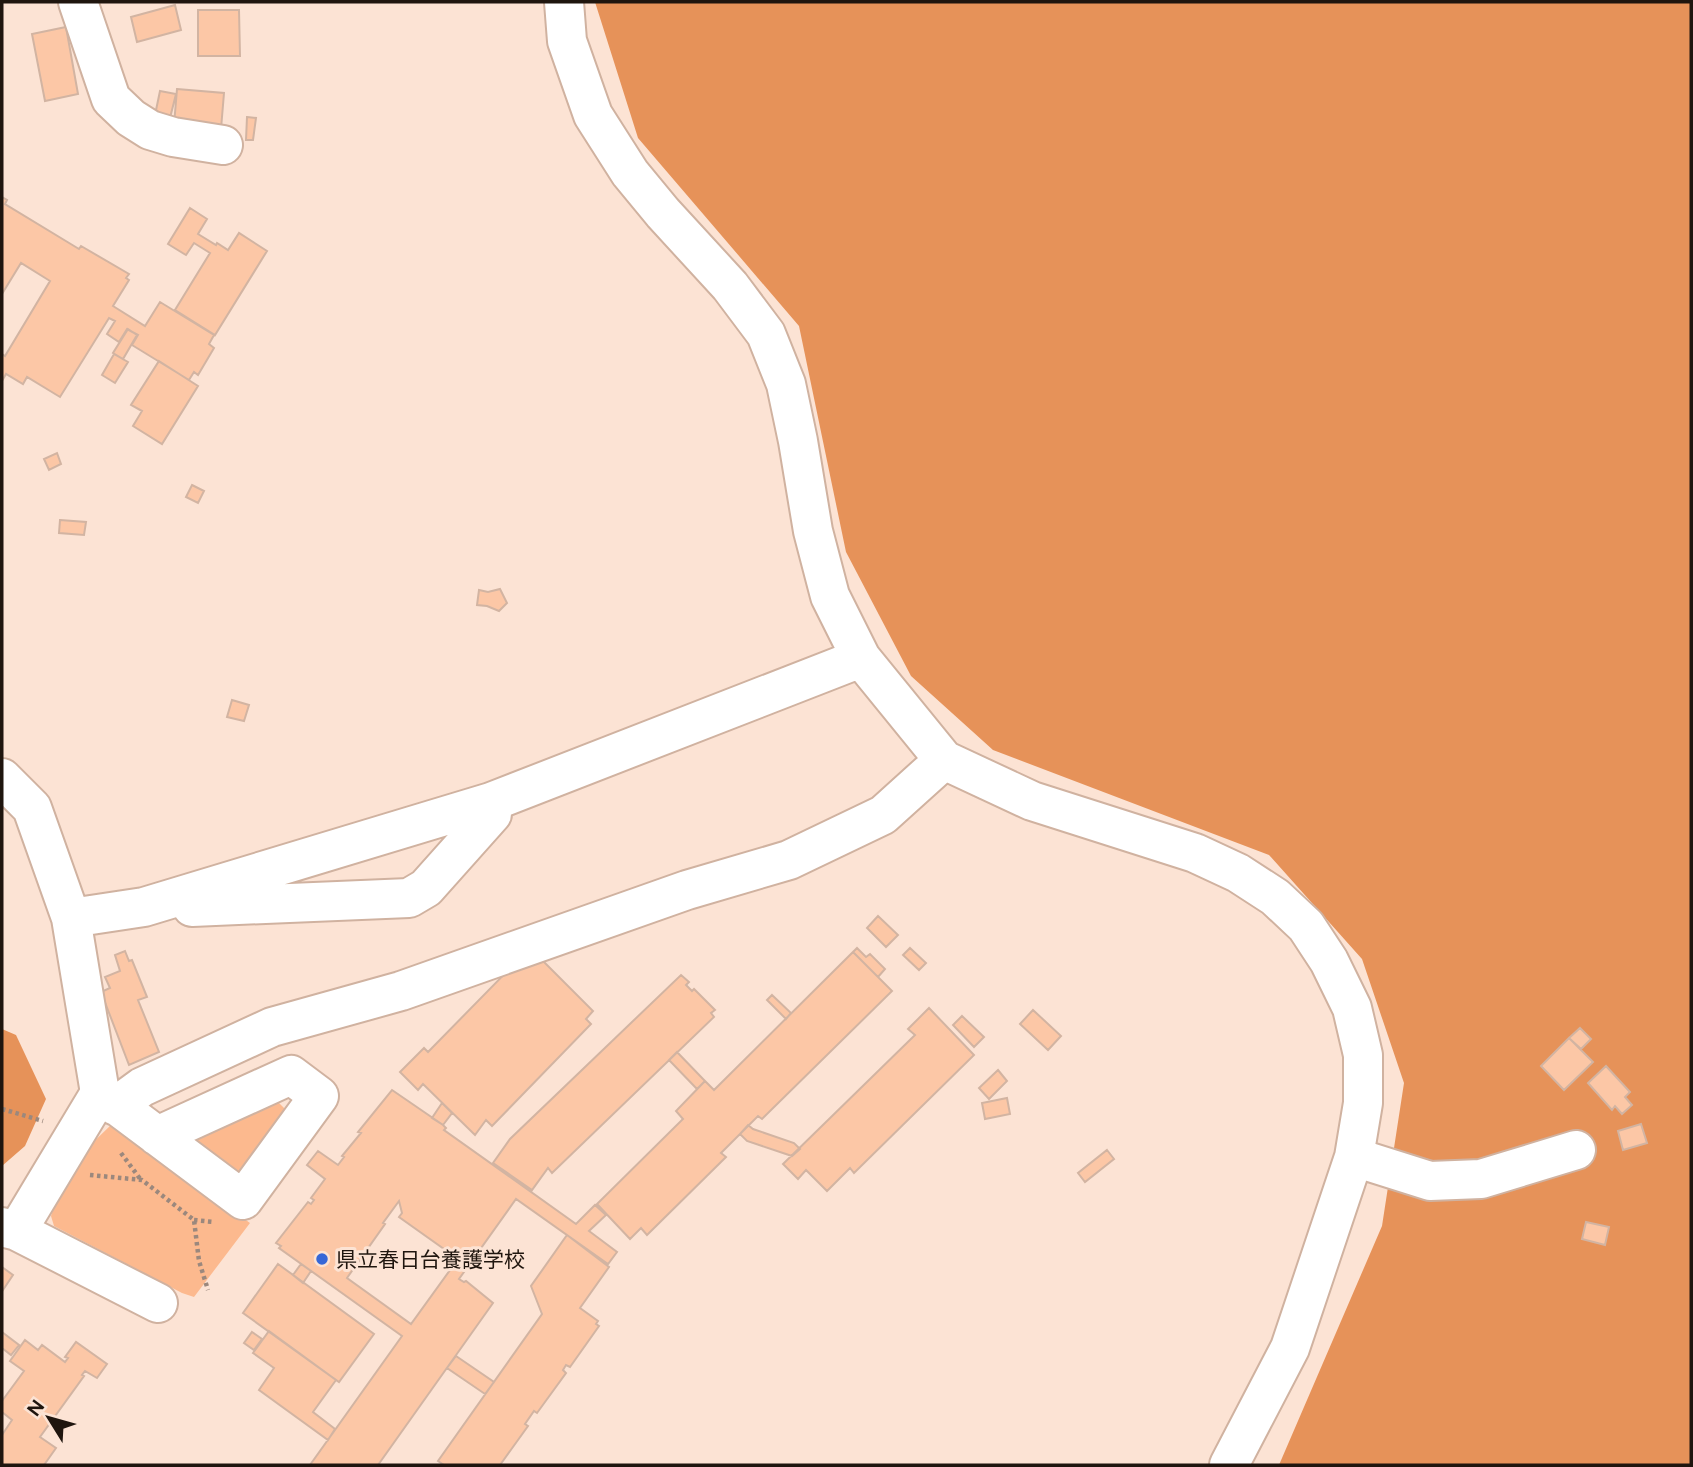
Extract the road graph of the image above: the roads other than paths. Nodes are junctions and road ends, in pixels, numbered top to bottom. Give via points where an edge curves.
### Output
1 (78, 2) edge
2 (564, 2) edge
3 (223, 145) dead end
4 (861, 658) junction
5 (944, 760) junction
6 (2, 778) edge
7 (491, 802) junction
8 (124, 910) junction
9 (71, 918) junction
10 (108, 1100) junction
11 (157, 1136) dead end
12 (1576, 1150) dead end
13 (1354, 1157) junction
14 (9, 1229) edge
15 (158, 1304) dead end
16 (1229, 1465) edge

1 - 3 street via 111,99 150,130
2 - 4 street via 567,41 593,116 630,173 766,334 786,384 830,596
4 - 5 street
4 - 7 street
5 - 10 street via 883,815 789,860 687,890 401,991 272,1027
5 - 13 street via 1032,801 1195,853 1275,897 1306,926 1352,1008 1363,1055 1363,1103
6 - 9 street via 32,808
7 - 8 street
7 - 8 street via 492,814 426,888 410,898
8 - 9 street
9 - 10 street
10 - 11 street
10 - 14 street via 77,1131
12 - 13 street via 1481,1178 1430,1181
13 - 16 street via 1290,1348
14 - 15 street

